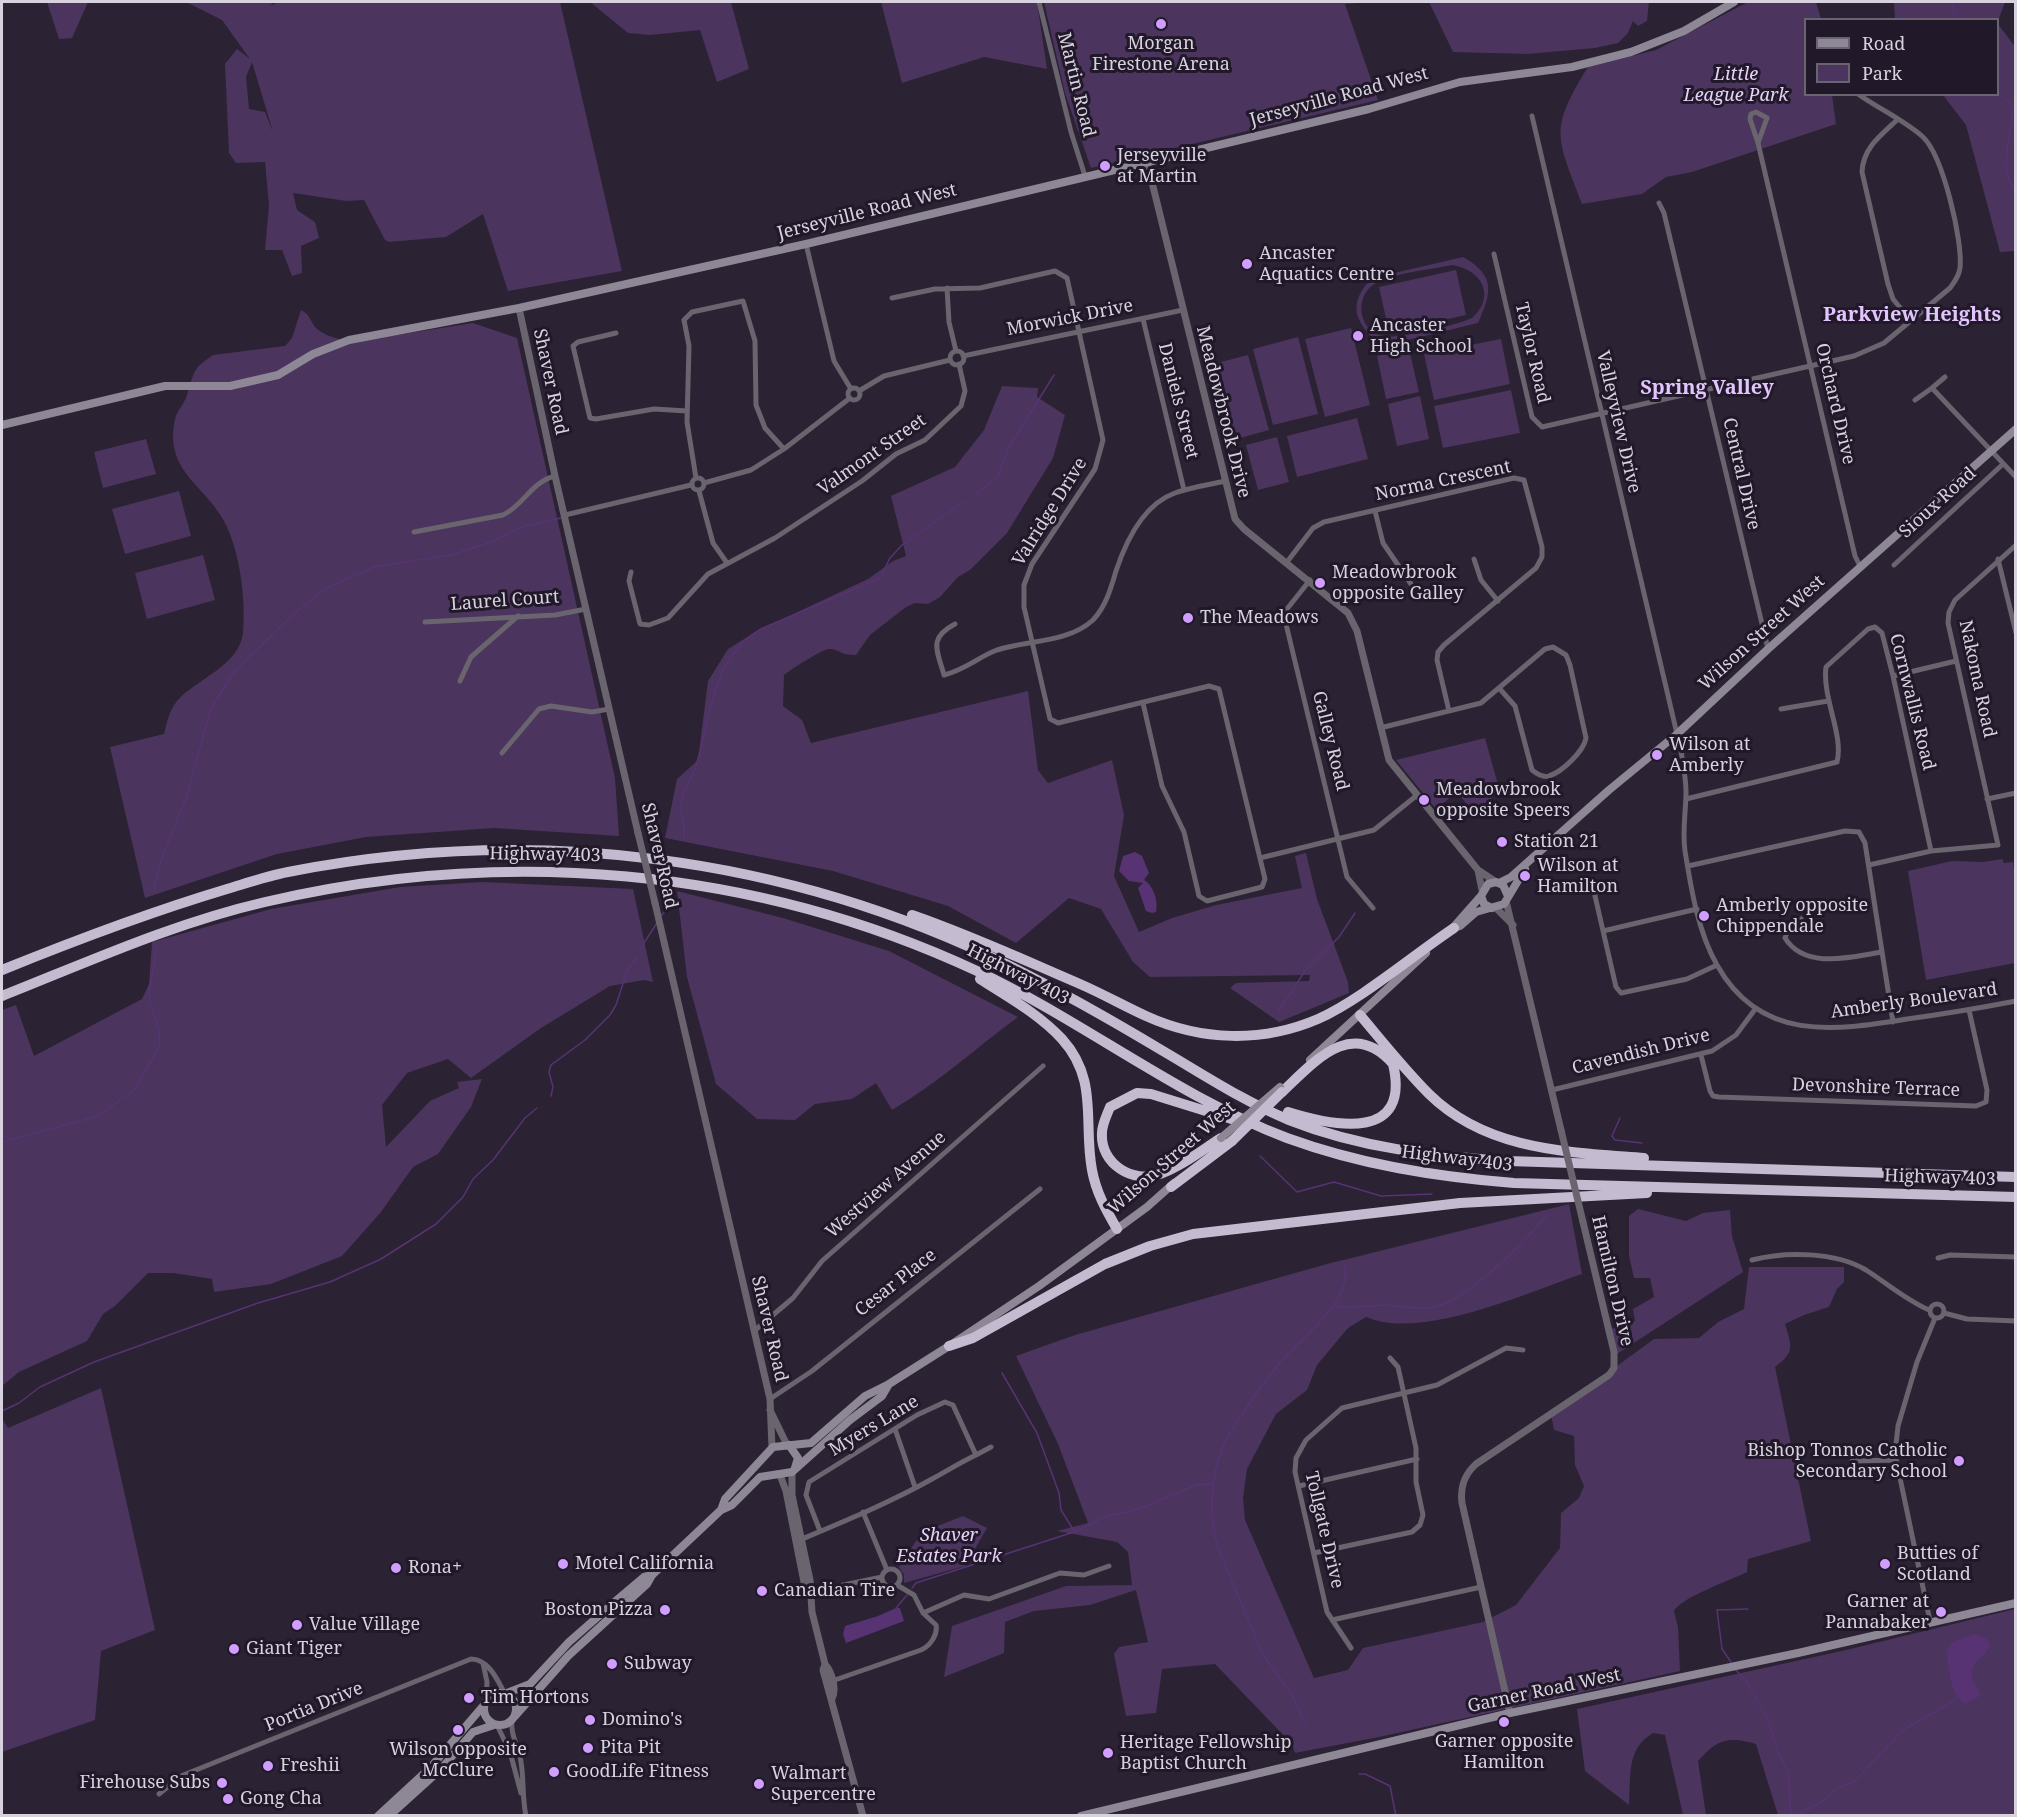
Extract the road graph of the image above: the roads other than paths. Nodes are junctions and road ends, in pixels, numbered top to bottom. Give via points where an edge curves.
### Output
1 (1039, 2) edge
2 (1734, 2) edge
3 (1861, 96) edge
4 (1532, 116) dead end
5 (1897, 120) junction
6 (1758, 143) junction
7 (1147, 162) junction
8 (1085, 176) junction
9 (1659, 203) dead end
10 (806, 244) junction
11 (1494, 254) dead end
12 (947, 288) junction
13 (892, 298) dead end
14 (519, 308) junction
15 (1183, 310) junction
16 (1143, 319) junction
17 (1911, 321) junction
18 (616, 333) dead end
19 (1079, 333) junction
20 (956, 351) junction
21 (963, 357) junction
22 (950, 360) junction
23 (959, 364) junction
24 (1810, 365) junction
25 (1945, 377) dead end
26 (1932, 388) junction
27 (851, 389) junction
28 (1706, 390) junction
29 (859, 391) junction
30 (850, 398) junction
31 (1916, 400) dead end
32 (687, 411) junction
33 (1600, 415) junction
34 (2, 425) edge
35 (2016, 429) edge
36 (783, 449) junction
37 (1990, 452) junction
38 (2003, 464) junction
39 (555, 476) junction
40 (2016, 477) edge
41 (696, 478) junction
42 (1224, 481) junction
43 (704, 483) junction
44 (691, 485) junction
45 (1184, 490) junction
46 (699, 491) junction
47 (1375, 511) junction
48 (564, 515) junction
49 (414, 532) dead end
50 (2016, 545) edge
51 (1474, 559) dead end
52 (1998, 559) junction
53 (1287, 562) junction
54 (727, 563) junction
55 (1894, 565) dead end
56 (1860, 567) junction
57 (631, 572) dead end
58 (1310, 580) junction
59 (1411, 584) dead end
60 (1498, 601) junction
61 (586, 609) junction
62 (518, 616) junction
63 (424, 622) dead end
64 (956, 624) dead end
65 (2016, 633) edge
66 (1032, 643) junction
67 (1768, 649) junction
68 (1956, 661) junction
69 (1893, 676) junction
70 (460, 681) dead end
71 (1499, 688) junction
72 (1828, 701) junction
73 (1143, 703) junction
74 (609, 709) junction
75 (1781, 709) dead end
76 (1449, 711) junction
77 (1380, 728) junction
78 (1676, 735) junction
79 (502, 753) dead end
80 (2016, 793) edge
81 (1416, 796) junction
82 (1686, 799) junction
83 (1987, 800) junction
84 (1338, 839) junction
85 (1931, 851) junction
86 (1260, 858) junction
87 (1530, 861) junction
88 (1869, 865) junction
89 (1688, 867) junction
90 (1478, 870) junction
91 (1498, 882) junction
92 (1596, 886) dead end
93 (821, 892) junction
94 (1482, 893) junction
95 (1507, 899) junction
96 (1373, 908) dead end
97 (1494, 908) junction
98 (1697, 909) junction
99 (827, 915) junction
100 (1801, 919) dead end
101 (1513, 925) junction
102 (1454, 928) junction
103 (1603, 931) junction
104 (1882, 952) junction
105 (1717, 965) junction
106 (2, 970) edge
107 (2, 996) edge
108 (2016, 1001) edge
109 (1756, 1008) junction
110 (1969, 1010) junction
111 (1360, 1015) junction
112 (1893, 1022) junction
113 (1135, 1034) junction
114 (1701, 1055) junction
115 (1043, 1066) dead end
116 (1281, 1089) junction
117 (1551, 1090) junction
118 (1284, 1137) junction
119 (1226, 1140) junction
120 (1716, 1166) junction
121 (2016, 1177) edge
122 (1171, 1187) joint
123 (1040, 1189) dead end
124 (1725, 1189) junction
125 (2016, 1197) edge
126 (1117, 1229) junction
127 (2016, 1257) edge
128 (1938, 1258) dead end
129 (1752, 1260) dead end
130 (1929, 1310) junction
131 (1944, 1313) junction
132 (1935, 1318) junction
133 (2016, 1321) edge
134 (754, 1331) junction
135 (949, 1346) junction
136 (1523, 1350) dead end
137 (1390, 1359) dead end
138 (889, 1384) junction
139 (1404, 1392) junction
140 (770, 1399) junction
141 (770, 1410) junction
142 (895, 1429) junction
143 (787, 1445) junction
144 (991, 1448) dead end
145 (771, 1451) junction
146 (976, 1455) junction
147 (1418, 1459) junction
148 (1895, 1460) junction
149 (1852, 1461) dead end
150 (794, 1470) junction
151 (780, 1475) junction
152 (1299, 1486) junction
153 (915, 1487) junction
154 (721, 1510) junction
155 (863, 1512) junction
156 (820, 1531) junction
157 (802, 1539) junction
158 (1314, 1553) junction
159 (1109, 1566) dead end
160 (887, 1570) junction
161 (652, 1575) junction
162 (882, 1577) junction
163 (897, 1585) junction
164 (1481, 1587) junction
165 (810, 1592) junction
166 (2016, 1603) edge
167 (923, 1613) junction
168 (1332, 1620) junction
169 (1930, 1621) junction
170 (1350, 1648) dead end
171 (483, 1663) junction
172 (825, 1664) junction
173 (832, 1681) junction
174 (505, 1693) junction
175 (832, 1699) junction
176 (485, 1702) junction
177 (1510, 1713) junction
178 (513, 1718) junction
179 (496, 1725) junction
180 (159, 1794) dead end
181 (522, 1794) junction
182 (378, 1815) edge
183 (389, 1815) edge
184 (526, 1815) edge
185 (863, 1815) edge
186 (1081, 1815) edge

1 - 8 street, Martin Road
2 - 7 main road, Jerseyville Road West via 1684,31 1612,57 1572,67 1460,82 1370,109
3 - 5 street, Taylor Road
4 - 33 street, Valleyview Drive
5 - 17 street via 1870,145 1863,158 1862,172 1888,284 1893,299
5 - 17 street, Taylor Road via 1934,151 1949,198 1960,257 1958,278
6 - 6 street, Orchard Drive via 1767,118 1756,112 1750,119
6 - 24 street, Orchard Drive
7 - 8 main road, Jerseyville Road West
7 - 15 street, Meadowbrook Drive
8 - 10 main road, Jerseyville Road West
9 - 28 street, Central Drive
10 - 14 main road, Jerseyville Road West
10 - 27 street via 834,361
11 - 33 street, Taylor Road via 1532,417 1542,427
12 - 13 street, Valridge Drive
12 - 19 street, Valridge Drive via 980,288 1055,271 1067,279
12 - 20 street
14 - 34 main road, Jerseyville Road West via 349,340 313,354 279,375 230,386 165,386
14 - 39 street, Shaver Road
15 - 16 street, Morwick Drive
15 - 42 street, Meadowbrook Drive
16 - 19 street, Morwick Drive
16 - 45 street, Daniels Street
17 - 24 street, Taylor Road via 1872,350
18 - 32 street via 573,346 590,418 654,409
19 - 21 street, Morwick Drive
19 - 66 street, Valridge Drive via 1102,428 1102,449 1093,473 1028,572 1024,600
20 - 21 street
20 - 22 street
21 - 23 street
22 - 23 street
22 - 29 street via 884,376
23 - 54 street, Valmont Street via 965,391 962,406 925,440 896,454 784,532
24 - 28 street, Taylor Road
24 - 56 street, Orchard Drive
25 - 26 street
26 - 31 street
26 - 37 street
27 - 29 street
27 - 30 street
28 - 33 street, Taylor Road
28 - 67 street, Central Drive
29 - 30 street via 858,399
30 - 36 street
32 - 36 street via 689,346 684,320 692,312 743,301 755,341 756,405 765,428
32 - 41 street
33 - 78 street, Valleyview Drive
35 - 37 main road, Wilson Street West
36 - 43 street via 751,470
37 - 38 street
37 - 56 main road, Wilson Street West
38 - 40 street
38 - 55 street, Sioux Road
39 - 48 street, Shaver Road
39 - 49 street via 533,487 502,515
41 - 43 street
41 - 44 street
42 - 45 street
42 - 53 street, Meadowbrook Drive via 1237,522
43 - 46 street
44 - 46 street
44 - 48 street
45 - 66 street via 1159,501 1146,514 1124,549 1107,600 1095,617 1075,632
46 - 54 street via 714,543
47 - 53 street, Norma Crescent via 1318,525
47 - 59 street via 1383,543
47 - 60 street, Norma Crescent via 1522,478 1542,557 1536,568
48 - 61 street, Shaver Road
50 - 52 street, Nakoma Road
51 - 60 street via 1481,580
52 - 65 street
52 - 68 street, Nakoma Road via 1955,600 1949,612
53 - 58 street, Meadowbrook Drive
54 - 57 street via 708,574 668,618 649,625 640,624 637,616 629,581
56 - 67 main road, Wilson Street West
58 - 77 street, Meadowbrook Drive via 1342,606 1353,621
58 - 84 street, Galley Road via 1287,609 1285,620
60 - 76 street, Norma Crescent via 1438,652
61 - 62 street, Laurel Court
61 - 74 street, Shaver Road
62 - 63 street, Laurel Court
62 - 70 street via 471,657
64 - 66 street via 940,633 937,641 944,675 966,668 992,652
66 - 73 street, Valridge Drive via 1053,722
67 - 78 main road, Wilson Street West
68 - 69 street
68 - 83 street, Nakoma Road
69 - 72 street, Cornwallis Road via 1882,633 1875,627 1868,629 1826,668
69 - 85 street, Cornwallis Road
71 - 71 street via 1545,649 1560,649 1570,665 1585,745 1549,777 1539,776 1532,770 1515,706
71 - 76 street via 1481,703
72 - 75 street
72 - 82 street, Cornwallis Road via 1838,762
73 - 86 street, Valridge Drive via 1209,686 1219,689
73 - 86 street, Valridge Drive via 1162,786 1184,832 1201,898 1207,901 1262,887 1265,879
74 - 79 street via 539,709
74 - 134 street, Shaver Road, bridge
76 - 77 street
77 - 81 street, Meadowbrook Drive via 1391,765
78 - 82 street, Amberly Boulevard
78 - 87 main road, Wilson Street West
80 - 83 street
81 - 84 street via 1377,828
81 - 90 street, Meadowbrook Drive
82 - 89 street, Amberly Boulevard via 1684,843
83 - 85 street, Nakoma Road via 1998,845
84 - 86 street
84 - 96 street, Galley Road via 1347,877
85 - 88 street
87 - 91 main road, Wilson Street West
87 - 95 main road, Wilson Street West
88 - 89 street via 1863,837 1853,831
88 - 104 street
89 - 98 street, Amberly Boulevard
90 - 91 street, Meadowbrook Drive
90 - 94 street, Meadowbrook Drive
91 - 94 main road via 1488,884
91 - 95 main road via 1506,888
92 - 103 street
93 - 102 highway via 888,907 972,936 1179,1028 1238,1037 1264,1035 1319,1018 1346,1004
93 - 106 highway, Highway 403 via 733,870 612,853 477,849 405,855 275,875 146,913
93 - 113 highway, Highway 403 via 909,921 960,943
94 - 97 main road via 1484,904
94 - 102 main road
95 - 97 main road
95 - 101 street, Hamilton Drive
97 - 101 street
97 - 102 main road via 1476,912
98 - 103 street
98 - 105 street, Amberly Boulevard
99 - 107 highway, Highway 403 via 733,892 611,873 474,871 408,876 265,902 178,928
99 - 118 highway, Highway 403 via 898,938 976,970 1209,1101
99 - 126 highway via 979,978 1063,1040 1087,1088 1091,1168 1096,1189
100 - 104 street via 1789,927 1785,938 1809,956 1836,959
101 - 117 street, Hamilton Drive
102 - 111 main road
103 - 105 street via 1616,987 1621,993 1687,979
104 - 112 street
105 - 109 street, Amberly Boulevard via 1735,990
108 - 110 street, Amberly Boulevard
109 - 112 street, Amberly Boulevard via 1786,1022 1824,1029
109 - 114 street, Cavendish Drive via 1726,1044
110 - 112 street, Amberly Boulevard
110 - 114 street, Devonshire Terrace via 1987,1090 1986,1102 1976,1106 1713,1096
111 - 116 main road
111 - 120 highway via 1430,1095 1461,1119 1491,1135 1520,1145
113 - 116 highway via 1289,1112 1332,1122 1362,1125 1376,1121 1395,1100 1395,1075 1393,1064 1375,1047 1347,1042 1322,1056
113 - 120 highway, Highway 403 via 1221,1086 1289,1119 1367,1144 1437,1156 1508,1161
114 - 117 street, Cavendish Drive
115 - 134 street, Westview Avenue via 822,1261 793,1298
116 - 119 highway, bridge
117 - 164 street, Hamilton Drive, bridge via 1614,1352 1614,1368 1467,1473 1462,1500
118 - 119 highway via 1168,1097 1144,1094 1123,1098 1110,1107 1102,1134 1105,1151 1116,1165 1135,1176 1174,1167
118 - 124 highway, Highway 403 via 1357,1160 1437,1177
119 - 122 highway
120 - 121 highway, Highway 403
122 - 126 main road, Wilson Street West
123 - 140 street, Cesar Place via 812,1371
124 - 125 highway, Highway 403
124 - 135 highway via 1460,1203 1193,1234 1105,1264 973,1338
126 - 135 main road, Wilson Street West
127 - 128 street
129 - 130 street via 1772,1256 1841,1260 1866,1270 1901,1296
130 - 131 street via 1939,1304
130 - 132 street
131 - 132 street
131 - 133 street via 1967,1319
132 - 148 street via 1898,1426
134 - 140 street, Shaver Road
135 - 138 main road, Wilson Street West
136 - 139 street, Tollgate Drive via 1506,1348 1437,1385
137 - 139 street via 1398,1367
138 - 143 main road, Wilson Street West via 865,1396 811,1443
138 - 150 main road, Wilson Street West via 882,1396
139 - 147 street
139 - 152 street, Tollgate Drive via 1348,1405 1312,1433 1294,1461
140 - 141 street, Shaver Road
141 - 143 street, Shaver Road
141 - 145 street, Shaver Road
142 - 146 street, Myers Lane via 948,1402
142 - 153 street
142 - 156 street, Myers Lane via 809,1482 806,1496
143 - 145 main road
143 - 150 main road via 796,1453
144 - 146 street
145 - 151 main road via 769,1467
145 - 154 main road via 725,1499
146 - 153 street
147 - 152 street
147 - 158 street via 1416,1482 1423,1515 1418,1528
148 - 149 street
148 - 169 street
150 - 151 main road
150 - 157 street via 792,1495
151 - 154 main road via 759,1478 732,1505
151 - 165 street via 804,1582
152 - 158 street, Tollgate Drive
153 - 155 street
154 - 161 main road
155 - 156 street
155 - 160 street
156 - 157 street
157 - 165 street
158 - 168 street, Tollgate Drive
159 - 167 street via 1084,1575 1060,1573 988,1599 964,1595
160 - 162 street
160 - 163 street via 898,1573
161 - 174 main road via 644,1577 569,1642 531,1684
161 - 178 main road via 538,1686
162 - 163 street via 887,1586
162 - 165 street
163 - 167 street via 914,1595
164 - 168 street
164 - 177 street, Hamilton Drive
165 - 172 street
166 - 169 main road, Garner Road West
167 - 173 street via 937,1628 927,1648
168 - 170 street, Tollgate Drive
169 - 177 main road, Garner Road West via 1798,1653
171 - 174 street
171 - 176 street via 488,1682
171 - 180 street, Portia Drive via 471,1659 217,1761 181,1776
172 - 173 street
172 - 175 street
173 - 175 street
174 - 176 main road via 495,1693
174 - 178 main road via 515,1701
175 - 185 street
176 - 179 main road via 485,1716
176 - 182 main road via 437,1761
177 - 186 main road, Garner Road West
178 - 179 main road
178 - 181 street via 512,1738 521,1759
179 - 181 street via 510,1752
179 - 183 main road via 473,1732 441,1769
181 - 184 street

